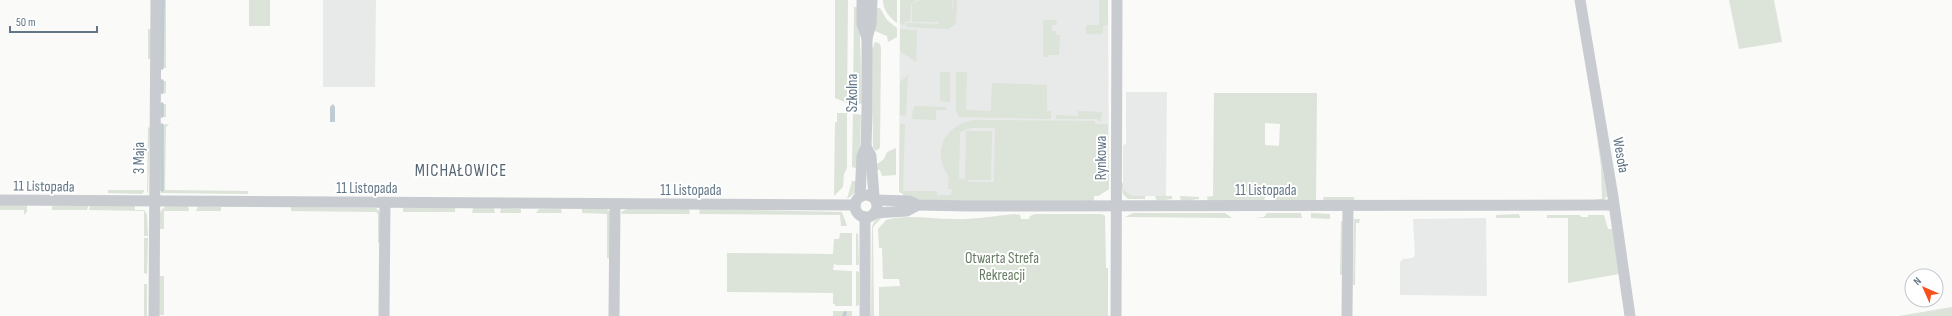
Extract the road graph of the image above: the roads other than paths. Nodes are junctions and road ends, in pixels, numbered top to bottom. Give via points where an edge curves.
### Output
1 (156, 0) edge
2 (862, 0) edge
3 (872, 0) edge
4 (1117, 0) edge
5 (1580, 0) edge
6 (867, 38) junction
7 (866, 147) junction
8 (875, 199) junction
9 (0, 200) edge
10 (857, 201) junction
11 (154, 202) junction
12 (385, 203) junction
13 (615, 204) junction
14 (918, 205) junction
15 (1116, 205) junction
16 (1613, 205) junction
17 (1348, 206) junction
18 (870, 215) junction
19 (154, 316) edge
20 (384, 316) edge
21 (614, 316) edge
22 (865, 316) edge
23 (1116, 316) edge
24 (1347, 316) edge
25 (1630, 316) edge

1 - 11 street, 3 Maja
2 - 6 street, Szkolna via 862,24
3 - 6 street, Szkolna via 871,24
4 - 15 street, Rynkowa
5 - 16 street, Wesoła
6 - 7 street, Szkolna
7 - 8 street, Szkolna via 871,156
7 - 10 street, Szkolna via 862,156
8 - 10 street via 867,194
8 - 14 street, 11 Listopada via 909,201
8 - 18 street via 878,206
9 - 11 street, 11 Listopada
10 - 13 street, 11 Listopada
10 - 18 street via 857,213
11 - 12 street, 11 Listopada
11 - 19 street, 3 Maja
12 - 13 street, 11 Listopada
12 - 20 street
13 - 21 street
14 - 15 street, 11 Listopada
14 - 18 street, 11 Listopada via 907,211
15 - 17 street, 11 Listopada
15 - 23 street, Rynkowa
16 - 17 street, 11 Listopada
16 - 25 street, Wesoła
17 - 24 street
18 - 22 street

